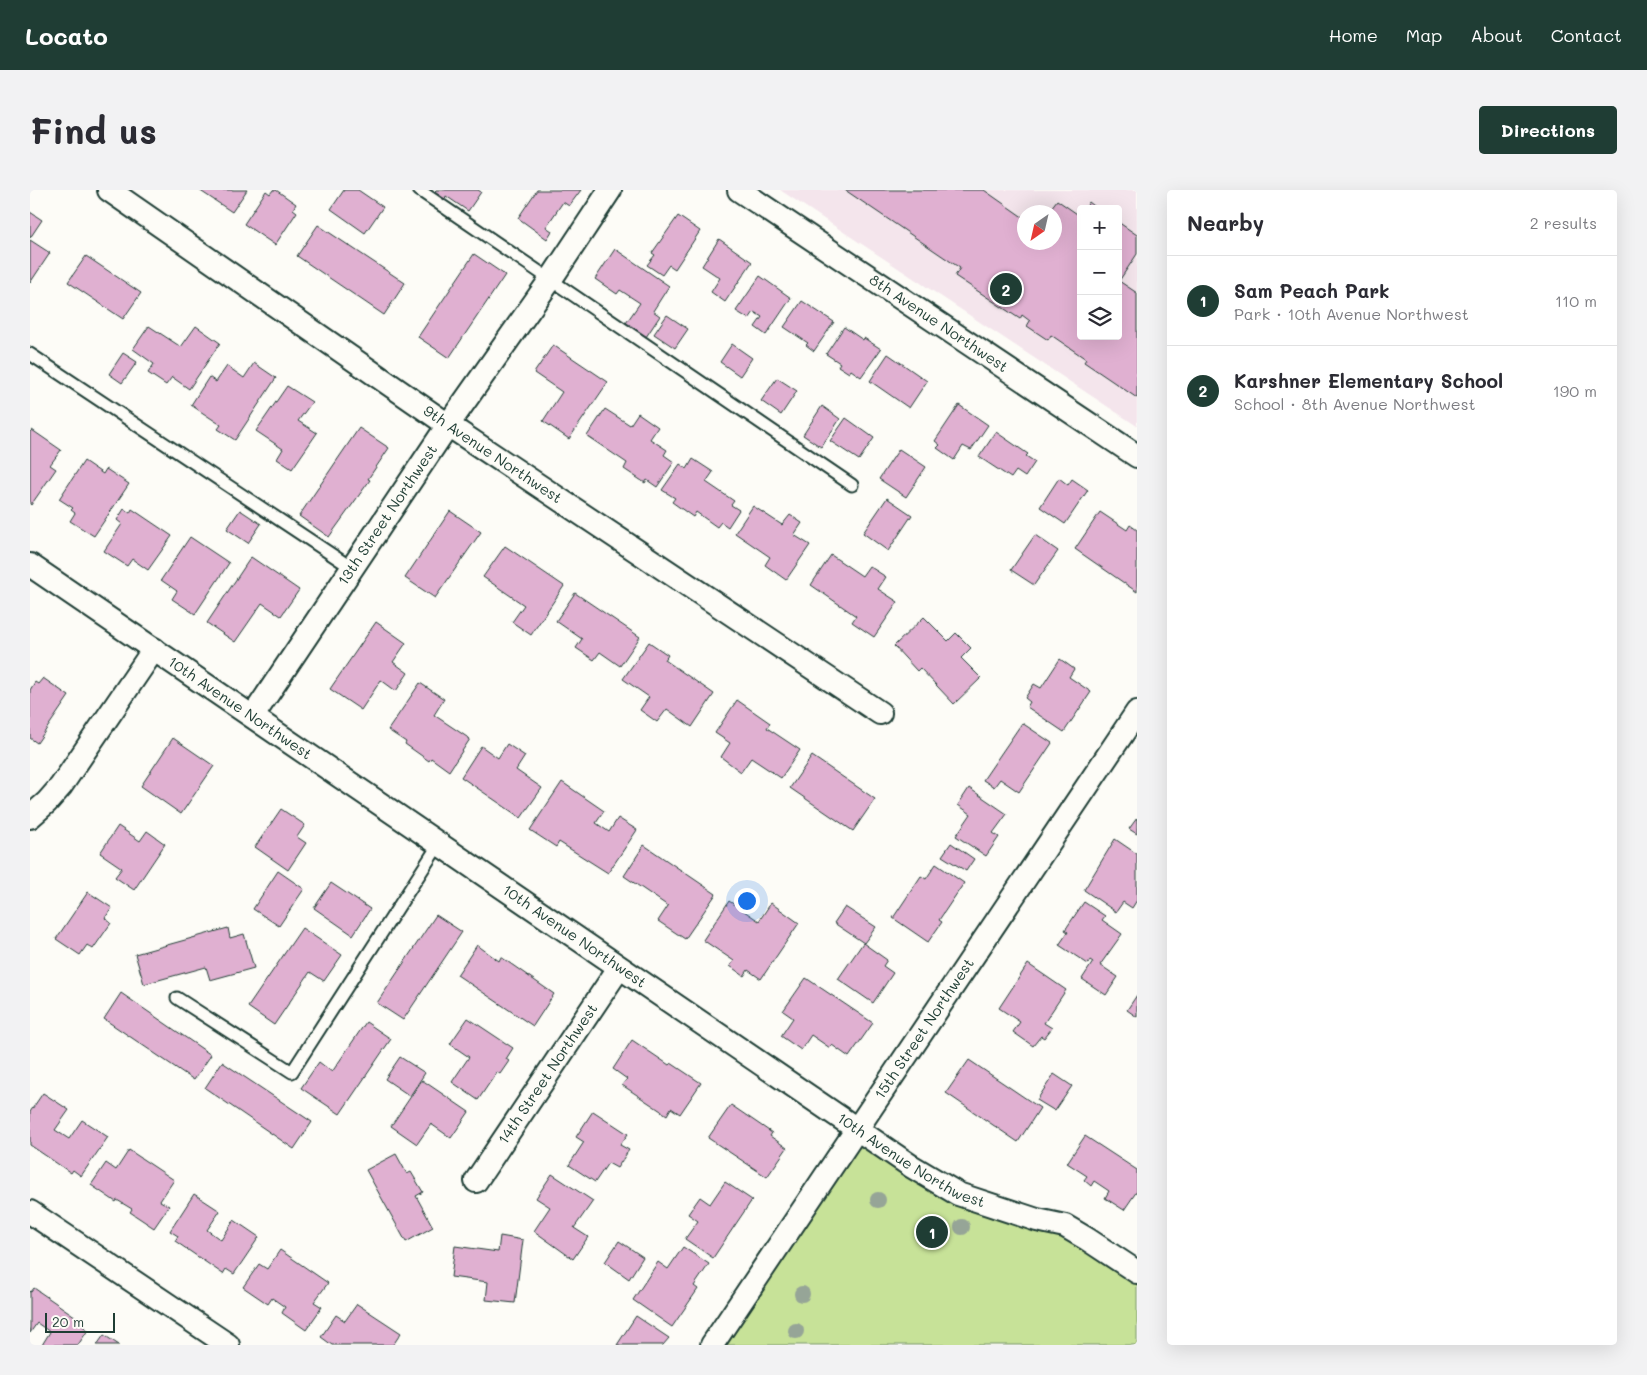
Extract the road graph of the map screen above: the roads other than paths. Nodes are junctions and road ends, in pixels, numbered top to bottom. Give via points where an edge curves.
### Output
1 (109, 190) edge
2 (419, 190) edge
3 (610, 190) edge
4 (740, 190) edge
5 (551, 279) junction
6 (30, 354) edge
7 (448, 425) junction
8 (1137, 456) edge
9 (852, 485) dead end
10 (30, 566) edge
11 (352, 568) junction
12 (154, 649) junction
13 (1137, 712) edge
14 (880, 713) dead end
15 (252, 716) junction
16 (30, 817) edge
17 (438, 844) junction
18 (620, 968) junction
19 (177, 998) dead end
20 (856, 1130) junction
21 (476, 1181) dead end
22 (30, 1212) edge
23 (1137, 1272) edge
24 (228, 1345) edge
25 (712, 1345) edge

1 - 7 street, 9th Avenue Northwest
2 - 5 lane
3 - 5 street, 13th Street Northwest
4 - 8 street, 8th Avenue Northwest
5 - 7 street, 13th Street Northwest
5 - 9 lane
6 - 11 lane
7 - 11 street, 13th Street Northwest
7 - 14 street, 9th Avenue Northwest
10 - 12 street, 10th Avenue Northwest
11 - 15 street, 13th Street Northwest
12 - 15 street, 10th Avenue Northwest
12 - 16 street via 61,786
13 - 20 street, 15th Street Northwest
15 - 17 street, 10th Avenue Northwest
17 - 18 street, 10th Avenue Northwest
17 - 19 lane via 292,1072
18 - 20 street, 10th Avenue Northwest
18 - 21 street, 14th Street Northwest
20 - 23 street, 10th Avenue Northwest via 958,1194 1036,1220 1065,1226
20 - 25 street, 15th Street Northwest
22 - 24 street

